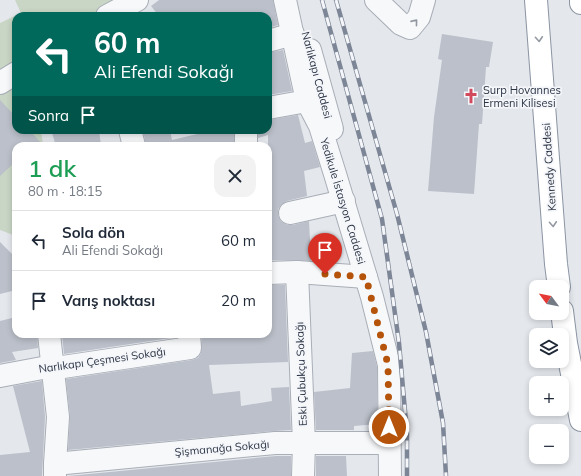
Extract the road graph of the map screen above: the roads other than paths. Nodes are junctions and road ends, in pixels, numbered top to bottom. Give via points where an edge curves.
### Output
1 (137, 0) edge
2 (285, 0) edge
3 (296, 0) edge
4 (376, 0) edge
5 (424, 0) edge
6 (536, 0) edge
7 (114, 12) edge
8 (293, 34) junction
9 (272, 40) edge
10 (12, 76) edge
11 (0, 84) edge
12 (307, 101) junction
13 (272, 107) edge
14 (335, 174) junction
15 (344, 201) junction
16 (290, 213) dead end
17 (297, 272) junction
18 (272, 273) edge
19 (366, 277) junction
20 (558, 280) edge
21 (563, 320) edge
22 (49, 338) edge
23 (189, 338) edge
24 (53, 366) junction
25 (0, 376) edge
26 (581, 420) edge
27 (304, 443) junction
28 (389, 443) junction
29 (55, 470) edge
30 (303, 476) edge
31 (390, 476) edge

1 - 7 street
2 - 8 street, Yedikule İstasyon Caddesi
3 - 14 street, Narlıkapı Caddesi via 331,127
4 -> 5 street via 401,24 410,28 419,17
6 -> 20 highway, Kennedy Caddesi
8 - 9 street
8 - 12 street, Yedikule İstasyon Caddesi
10 - 11 street
12 - 13 street
12 - 14 street, Yedikule İstasyon Caddesi via 320,126
14 - 15 street, Yedikule İstasyon Caddesi
15 - 16 street
15 - 19 street, Yedikule İstasyon Caddesi
17 - 18 street
17 - 19 street
17 - 27 street, Eski Çubukçu Sokağı
19 - 28 street, Yedikule İstasyon Caddesi via 388,365
21 - 26 highway
22 - 24 street
23 - 24 street, Narlıkapı Çeşmesi Sokağı via 190,348 63,367
24 - 25 street, Narlıkapı Çeşmesi Sokağı
24 - 29 street via 58,417
27 - 28 street, Şişmanağa Sokağı
27 - 29 street, Şişmanağa Sokağı via 197,449
27 - 30 street, Eski Çubukçu Sokağı
28 - 31 street, Yedikule İstasyon Caddesi

